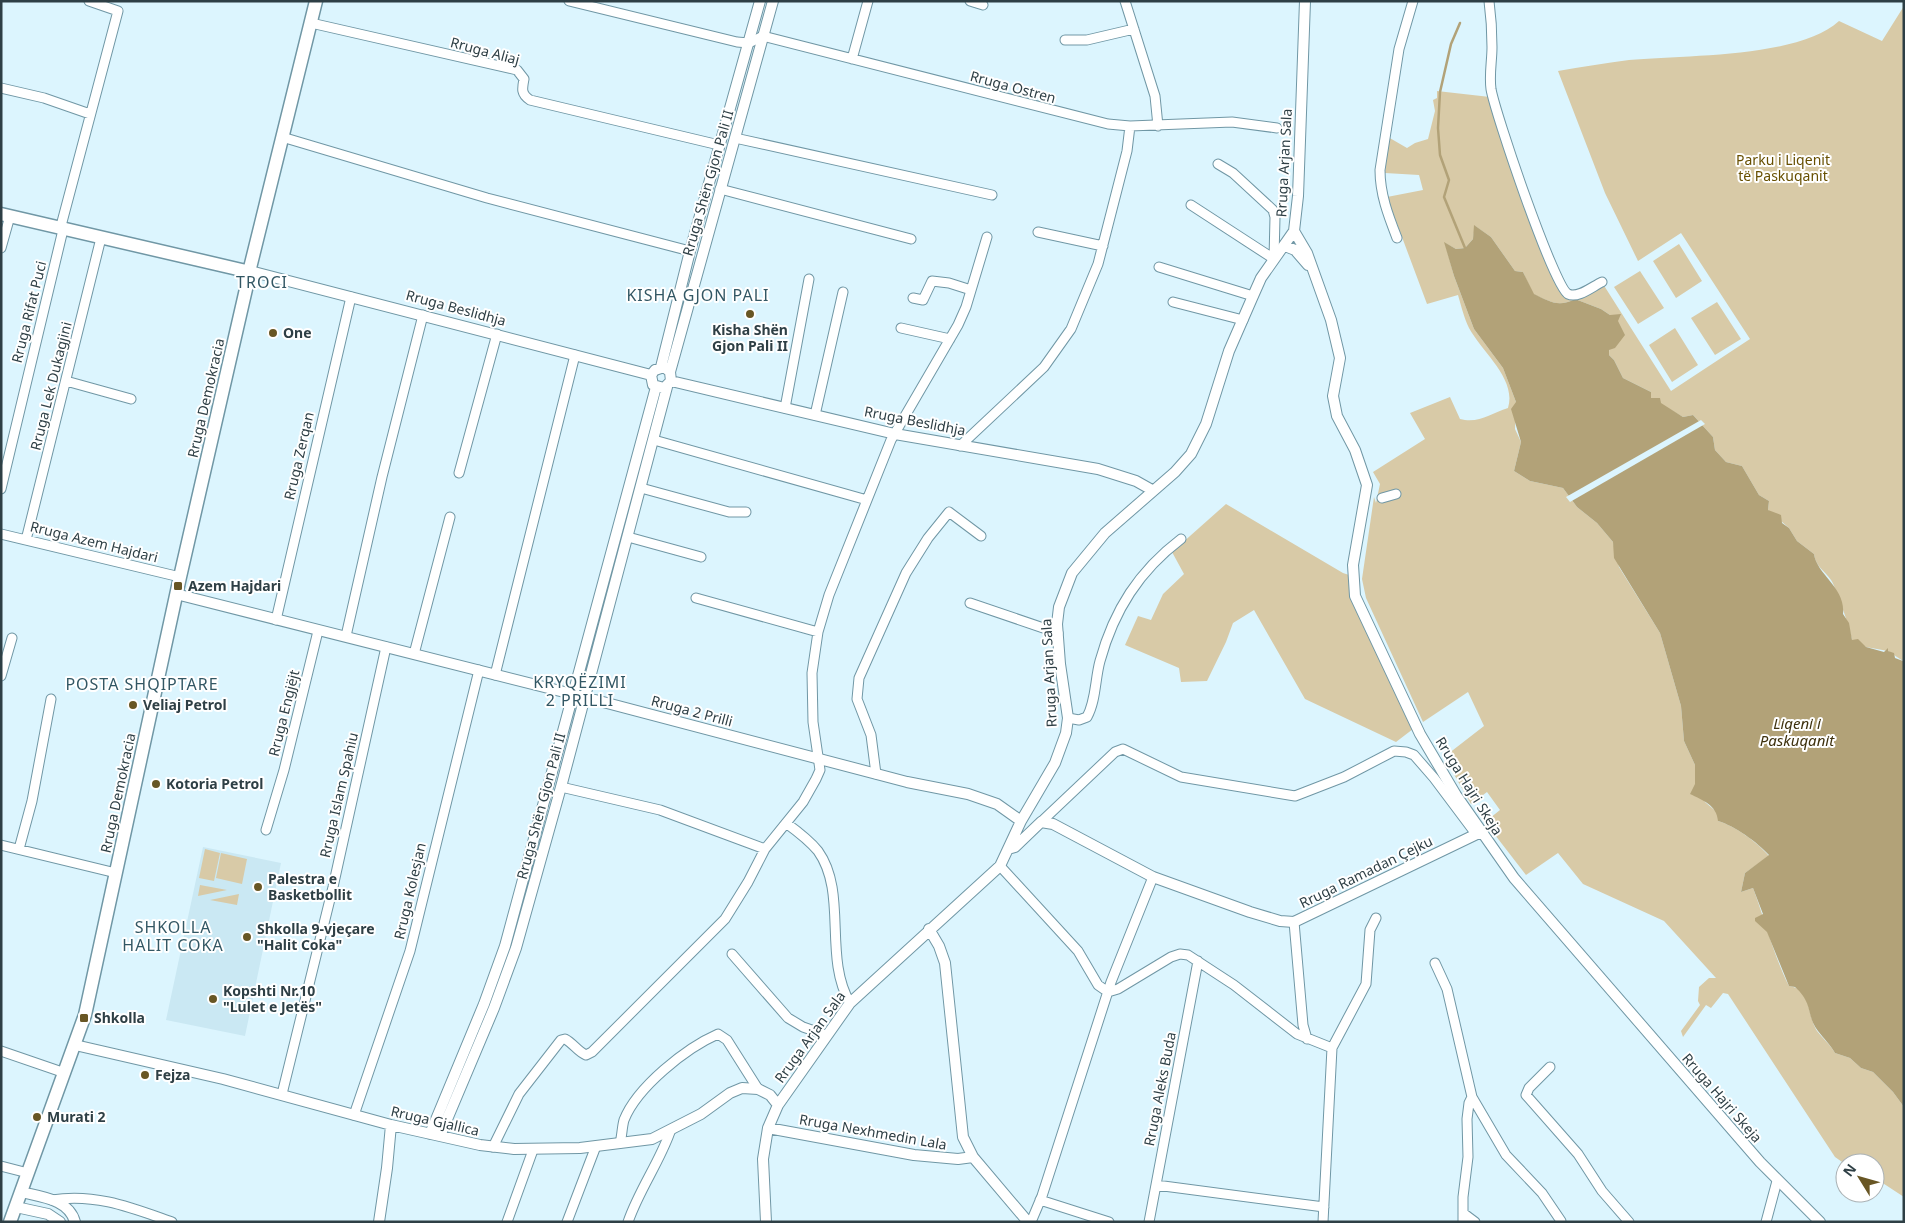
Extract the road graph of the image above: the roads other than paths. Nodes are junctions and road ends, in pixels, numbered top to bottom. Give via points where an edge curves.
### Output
1 (89, 1) edge
2 (316, 1) edge
3 (570, 1) edge
4 (760, 1) edge
5 (773, 1) edge
6 (868, 1) edge
7 (970, 1) edge
8 (1125, 1) edge
9 (1305, 1) edge
10 (1413, 1) edge
11 (1489, 1) edge
12 (103, 3) edge
13 (983, 5) dead end
14 (311, 23) junction
15 (1134, 29) junction
16 (763, 36) junction
17 (1065, 40) dead end
18 (749, 43) junction
19 (852, 59) junction
20 (1, 88) edge
21 (90, 114) junction
22 (1130, 126) junction
23 (1158, 126) junction
24 (1277, 128) dead end
25 (282, 136) junction
26 (735, 138) junction
27 (719, 145) junction
28 (1218, 164) dead end
29 (720, 189) junction
30 (992, 195) dead end
31 (1191, 205) dead end
32 (5, 215) edge
33 (62, 229) junction
34 (1294, 231) junction
35 (1038, 232) dead end
36 (987, 237) dead end
37 (101, 238) junction
38 (1396, 238) dead end
39 (910, 239) dead end
40 (1103, 246) junction
41 (1285, 246) junction
42 (1, 248) edge
43 (690, 251) junction
44 (1274, 259) junction
45 (1159, 267) dead end
46 (1312, 269) junction
47 (250, 272) junction
48 (809, 279) dead end
49 (1602, 282) dead end
50 (971, 290) junction
51 (842, 292) dead end
52 (1253, 296) junction
53 (352, 297) junction
54 (913, 298) dead end
55 (1173, 302) dead end
56 (423, 315) junction
57 (1243, 320) junction
58 (901, 328) dead end
59 (497, 334) junction
60 (950, 339) junction
61 (575, 354) junction
62 (665, 379) junction
63 (66, 381) junction
64 (131, 399) dead end
65 (785, 408) junction
66 (815, 415) junction
67 (895, 434) junction
68 (654, 440) junction
69 (960, 446) junction
70 (459, 473) dead end
71 (641, 488) junction
72 (1, 489) edge
73 (1152, 490) junction
74 (1396, 494) dead end
75 (1382, 498) dead end
76 (867, 500) junction
77 (746, 512) dead end
78 (450, 518) dead end
79 (1, 534) edge
80 (981, 536) dead end
81 (628, 537) junction
82 (1181, 539) dead end
83 (26, 540) junction
84 (701, 557) dead end
85 (180, 577) junction
86 (176, 594) junction
87 (696, 598) dead end
88 (970, 603) dead end
89 (276, 620) junction
90 (318, 631) junction
91 (818, 632) junction
92 (1058, 633) junction
93 (346, 636) junction
94 (12, 638) dead end
95 (386, 647) junction
96 (414, 654) junction
97 (479, 670) junction
98 (495, 675) junction
99 (1, 676) edge
100 (579, 696) junction
101 (51, 699) dead end
102 (1068, 718) junction
103 (819, 759) junction
104 (876, 774) junction
105 (561, 786) junction
106 (1021, 821) junction
107 (1041, 822) junction
108 (786, 823) junction
109 (266, 830) dead end
110 (1478, 833) junction
111 (1, 845) edge
112 (19, 849) junction
113 (764, 849) junction
114 (1008, 849) junction
115 (1000, 866) junction
116 (116, 873) junction
117 (1153, 877) junction
118 (1376, 918) dead end
119 (1294, 922) junction
120 (930, 929) junction
121 (732, 954) dead end
122 (1198, 962) junction
123 (1435, 963) dead end
124 (1108, 992) junction
125 (850, 1003) junction
126 (826, 1035) junction
127 (1307, 1039) junction
128 (75, 1045) junction
129 (1332, 1048) junction
130 (1, 1051) edge
131 (1550, 1067) dead end
132 (65, 1072) junction
133 (758, 1089) junction
134 (282, 1094) junction
135 (1472, 1097) junction
136 (778, 1105) junction
137 (354, 1115) junction
138 (391, 1125) junction
139 (768, 1128) junction
140 (670, 1132) junction
141 (435, 1135) junction
142 (620, 1143) junction
143 (596, 1146) junction
144 (493, 1147) junction
145 (533, 1150) junction
146 (973, 1157) junction
147 (1, 1166) edge
148 (28, 1173) junction
149 (1777, 1180) junction
150 (1156, 1185) junction
151 (21, 1192) junction
152 (52, 1200) junction
153 (1040, 1200) junction
154 (16, 1206) junction
155 (1324, 1207) junction
156 (48, 1214) junction
157 (1463, 1217) edge
158 (10, 1222) edge
159 (60, 1222) edge
160 (75, 1222) edge
161 (172, 1222) edge
162 (379, 1222) edge
163 (507, 1222) edge
164 (567, 1222) edge
165 (628, 1222) edge
166 (766, 1222) edge
167 (1030, 1222) edge
168 (1109, 1222) edge
169 (1149, 1222) edge
170 (1323, 1222) edge
171 (1476, 1222) edge
172 (1561, 1222) edge
173 (1630, 1222) edge
174 (1766, 1222) edge
175 (1820, 1222) edge

1 - 12 street
2 - 14 main road, Rruga Demokracia
3 - 18 street
4 - 18 street, Rruga Shën Gjon Pali II
5 - 16 street, Rruga Shën Gjon Pali II
6 - 19 street
7 - 13 street
8 - 15 street
9 - 34 street, Rruga Arjan Sala
10 - 38 street via 1394,76 1380,170 1384,203
11 - 49 street via 1491,89 1506,144 1550,261 1564,292 1570,296
12 - 21 street, Rruga Rifat Puci via 118,11
14 - 25 main road, Rruga Demokracia
14 - 27 street, Rruga Aliaj via 517,70 524,79 524,96 530,100
15 - 17 street via 1103,37
15 - 23 street via 1155,96
16 - 18 street
16 - 19 street, Rruga Ostren
16 - 26 street, Rruga Shën Gjon Pali II
18 - 27 street, Rruga Shën Gjon Pali II
19 - 22 street, Rruga Ostren via 1053,111
20 - 21 street
21 - 33 street, Rruga Rifat Puci
22 - 23 street, Rruga Ostren
22 - 40 street via 1127,151
23 - 24 street, Rruga Ostren via 1232,122
25 - 43 street via 487,198
25 - 47 main road, Rruga Demokracia
26 - 29 street, Rruga Shën Gjon Pali II
26 - 30 street
27 - 43 street, Rruga Shën Gjon Pali II
28 - 44 street via 1233,173 1273,210
29 - 39 street
29 - 62 street, Rruga Shën Gjon Pali II
31 - 44 street
32 - 33 main road, Rruga Beslidhja
32 - 42 street
33 - 37 main road, Rruga Beslidhja
33 - 72 street, Rruga Rifat Puci
34 - 41 street, Rruga Arjan Sala
34 - 46 street, Rruga Hajri Skeja via 1302,241
35 - 40 street
36 - 50 street
37 - 47 main road, Rruga Beslidhja
37 - 63 street, Rruga Lek Dukagjini
40 - 69 street via 1082,306 1058,349
41 - 44 street, Rruga Arjan Sala
41 - 46 street, Rruga Hajri Skeja via 1294,250
43 - 62 street, Rruga Shën Gjon Pali II
44 - 52 street, Rruga Arjan Sala
45 - 52 street
46 - 110 street, Rruga Hajri Skeja via 1332,320 1340,358 1332,396 1337,416 1355,450 1367,485 1353,564 1355,596 1420,734
47 - 53 street, Rruga Beslidhja
47 - 85 main road, Rruga Demokracia
48 - 65 street
50 - 54 street via 932,281 926,298
50 - 60 street
51 - 66 street
52 - 57 street, Rruga Arjan Sala
53 - 56 street, Rruga Beslidhja
53 - 89 street, Rruga Zerqan
55 - 57 street
56 - 59 street, Rruga Beslidhja
56 - 93 street
57 - 73 street, Rruga Arjan Sala via 1229,351 1200,439 1185,462
58 - 60 street
59 - 61 street, Rruga Beslidhja
59 - 70 street
60 - 67 street
61 - 62 street, Rruga Beslidhja via 651,375 655,370
61 - 98 street
62 - 65 street, Rruga Beslidhja
62 - 68 street, Rruga Shën Gjon Pali II
62 - 100 street, Rruga Shën Gjon Pali II
63 - 64 street
63 - 83 street, Rruga Lek Dukagjini
65 - 66 street, Rruga Beslidhja
66 - 67 street, Rruga Beslidhja
67 - 69 street, Rruga Beslidhja
67 - 76 street
68 - 71 street, Rruga Shën Gjon Pali II
68 - 76 street
69 - 73 street, Rruga Beslidhja via 1098,469 1136,481
71 - 77 street via 729,512
71 - 81 street, Rruga Shën Gjon Pali II
73 - 92 street, Rruga Arjan Sala via 1080,561 1059,607
74 - 75 street
76 - 91 street
78 - 96 street
79 - 83 street, Rruga Azem Hajdari
80 - 104 street via 949,512 906,573 866,660 859,678 857,699 871,735
81 - 84 street
81 - 100 street, Rruga Shën Gjon Pali II
82 - 102 street via 1154,561 1122,602 1100,661 1088,717 1079,720
83 - 85 street, Rruga Azem Hajdari
85 - 86 main road, Rruga Demokracia
86 - 89 street, Rruga 2 Prilli
86 - 116 main road, Rruga Demokracia
87 - 91 street
88 - 92 street
89 - 90 street, Rruga 2 Prilli
90 - 93 street, Rruga 2 Prilli
90 - 109 street, Rruga Engjëjt
91 - 103 street via 812,698
92 - 102 street, Rruga Arjan Sala
93 - 95 street, Rruga 2 Prilli
94 - 99 street
95 - 96 street, Rruga 2 Prilli
95 - 134 street, Rruga Islam Spahiu via 333,887
96 - 97 street, Rruga 2 Prilli
97 - 98 street, Rruga 2 Prilli
97 - 137 street, Rruga Kolesjan via 410,952
98 - 100 street, Rruga 2 Prilli
100 - 103 street, Rruga 2 Prilli
100 - 105 street, Rruga Shën Gjon Pali II
100 - 141 street, Rruga Shën Gjon Pali II via 506,946
101 - 112 street via 32,801
102 - 106 street, Rruga Arjan Sala via 1055,763
103 - 104 street, Rruga 2 Prilli
103 - 108 street via 820,770 816,779
104 - 106 street, Rruga 2 Prilli via 986,800
105 - 113 street via 660,810
105 - 141 street, Rruga Shën Gjon Pali II via 507,976
106 - 114 street, Rruga Arjan Sala
107 - 110 street via 1115,752 1123,749 1181,777 1295,796 1344,777 1394,751 1414,755
107 - 114 street via 1015,847
107 - 117 street, Rruga Ramadan Çejku via 1053,824
108 - 113 street
108 - 125 street via 817,849 827,871 840,982
110 - 119 street, Rruga Ramadan Çejku
110 - 149 street, Rruga Hajri Skeja
111 - 112 street
112 - 116 street
113 - 144 street via 725,919 592,1052 586,1055 565,1039 561,1040 519,1094
114 - 115 street, Rruga Arjan Sala
115 - 120 street, Rruga Arjan Sala
115 - 124 street via 1078,951 1098,985
116 - 128 main road, Rruga Demokracia
117 - 119 street, Rruga Ramadan Çejku via 1250,912
117 - 124 street
118 - 129 street via 1370,930 1366,984
119 - 127 street
120 - 125 street, Rruga Arjan Sala
120 - 146 street via 945,963 962,1137
121 - 126 street via 788,1018
122 - 124 street via 1180,954
122 - 127 street
122 - 150 street, Rruga Aleks Buda
123 - 135 street via 1447,989
124 - 153 street
125 - 126 street, Rruga Arjan Sala
126 - 136 street, Rruga Arjan Sala
127 - 129 street
128 - 132 main road, Rruga Demokracia
128 - 134 street, Rruga Gjallica
129 - 155 street
130 - 132 street
131 - 173 street via 1526,1095 1578,1154 1602,1191
132 - 148 main road, Rruga Demokracia
133 - 136 street via 770,1095
133 - 140 street, Rruga Gjallica via 742,1088 730,1093
133 - 142 street via 727,1040 718,1034 654,1080 628,1113
134 - 137 street, Rruga Gjallica
135 - 157 street via 1467,1119 1468,1156
135 - 172 street via 1506,1155 1542,1193
136 - 139 street, Rruga Arjan Sala
137 - 138 street, Rruga Gjallica
138 - 141 street, Rruga Gjallica
138 - 162 street
139 - 146 street, Rruga Nexhmedin Lala via 914,1155 958,1159
139 - 166 street, Rruga Arjan Sala via 763,1159
140 - 142 street, Rruga Gjallica via 652,1139
140 - 165 street
141 - 144 street, Rruga Gjallica
142 - 143 street, Rruga Gjallica
143 - 145 street, Rruga Gjallica
143 - 164 street
144 - 145 street, Rruga Gjallica
145 - 163 street
146 - 167 street
147 - 148 street
148 - 151 main road, Rruga Demokracia
149 - 174 street
149 - 175 street, Rruga Hajri Skeja
150 - 155 street
150 - 169 street, Rruga Aleks Buda
151 - 152 street
151 - 154 main road, Rruga Demokracia
152 - 156 street
152 - 160 street via 66,1206
152 - 161 street via 73,1197 100,1199
153 - 167 street
153 - 168 street
154 - 156 street
154 - 158 main road, Rruga Demokracia
155 - 170 street
156 - 159 street
157 - 171 street

